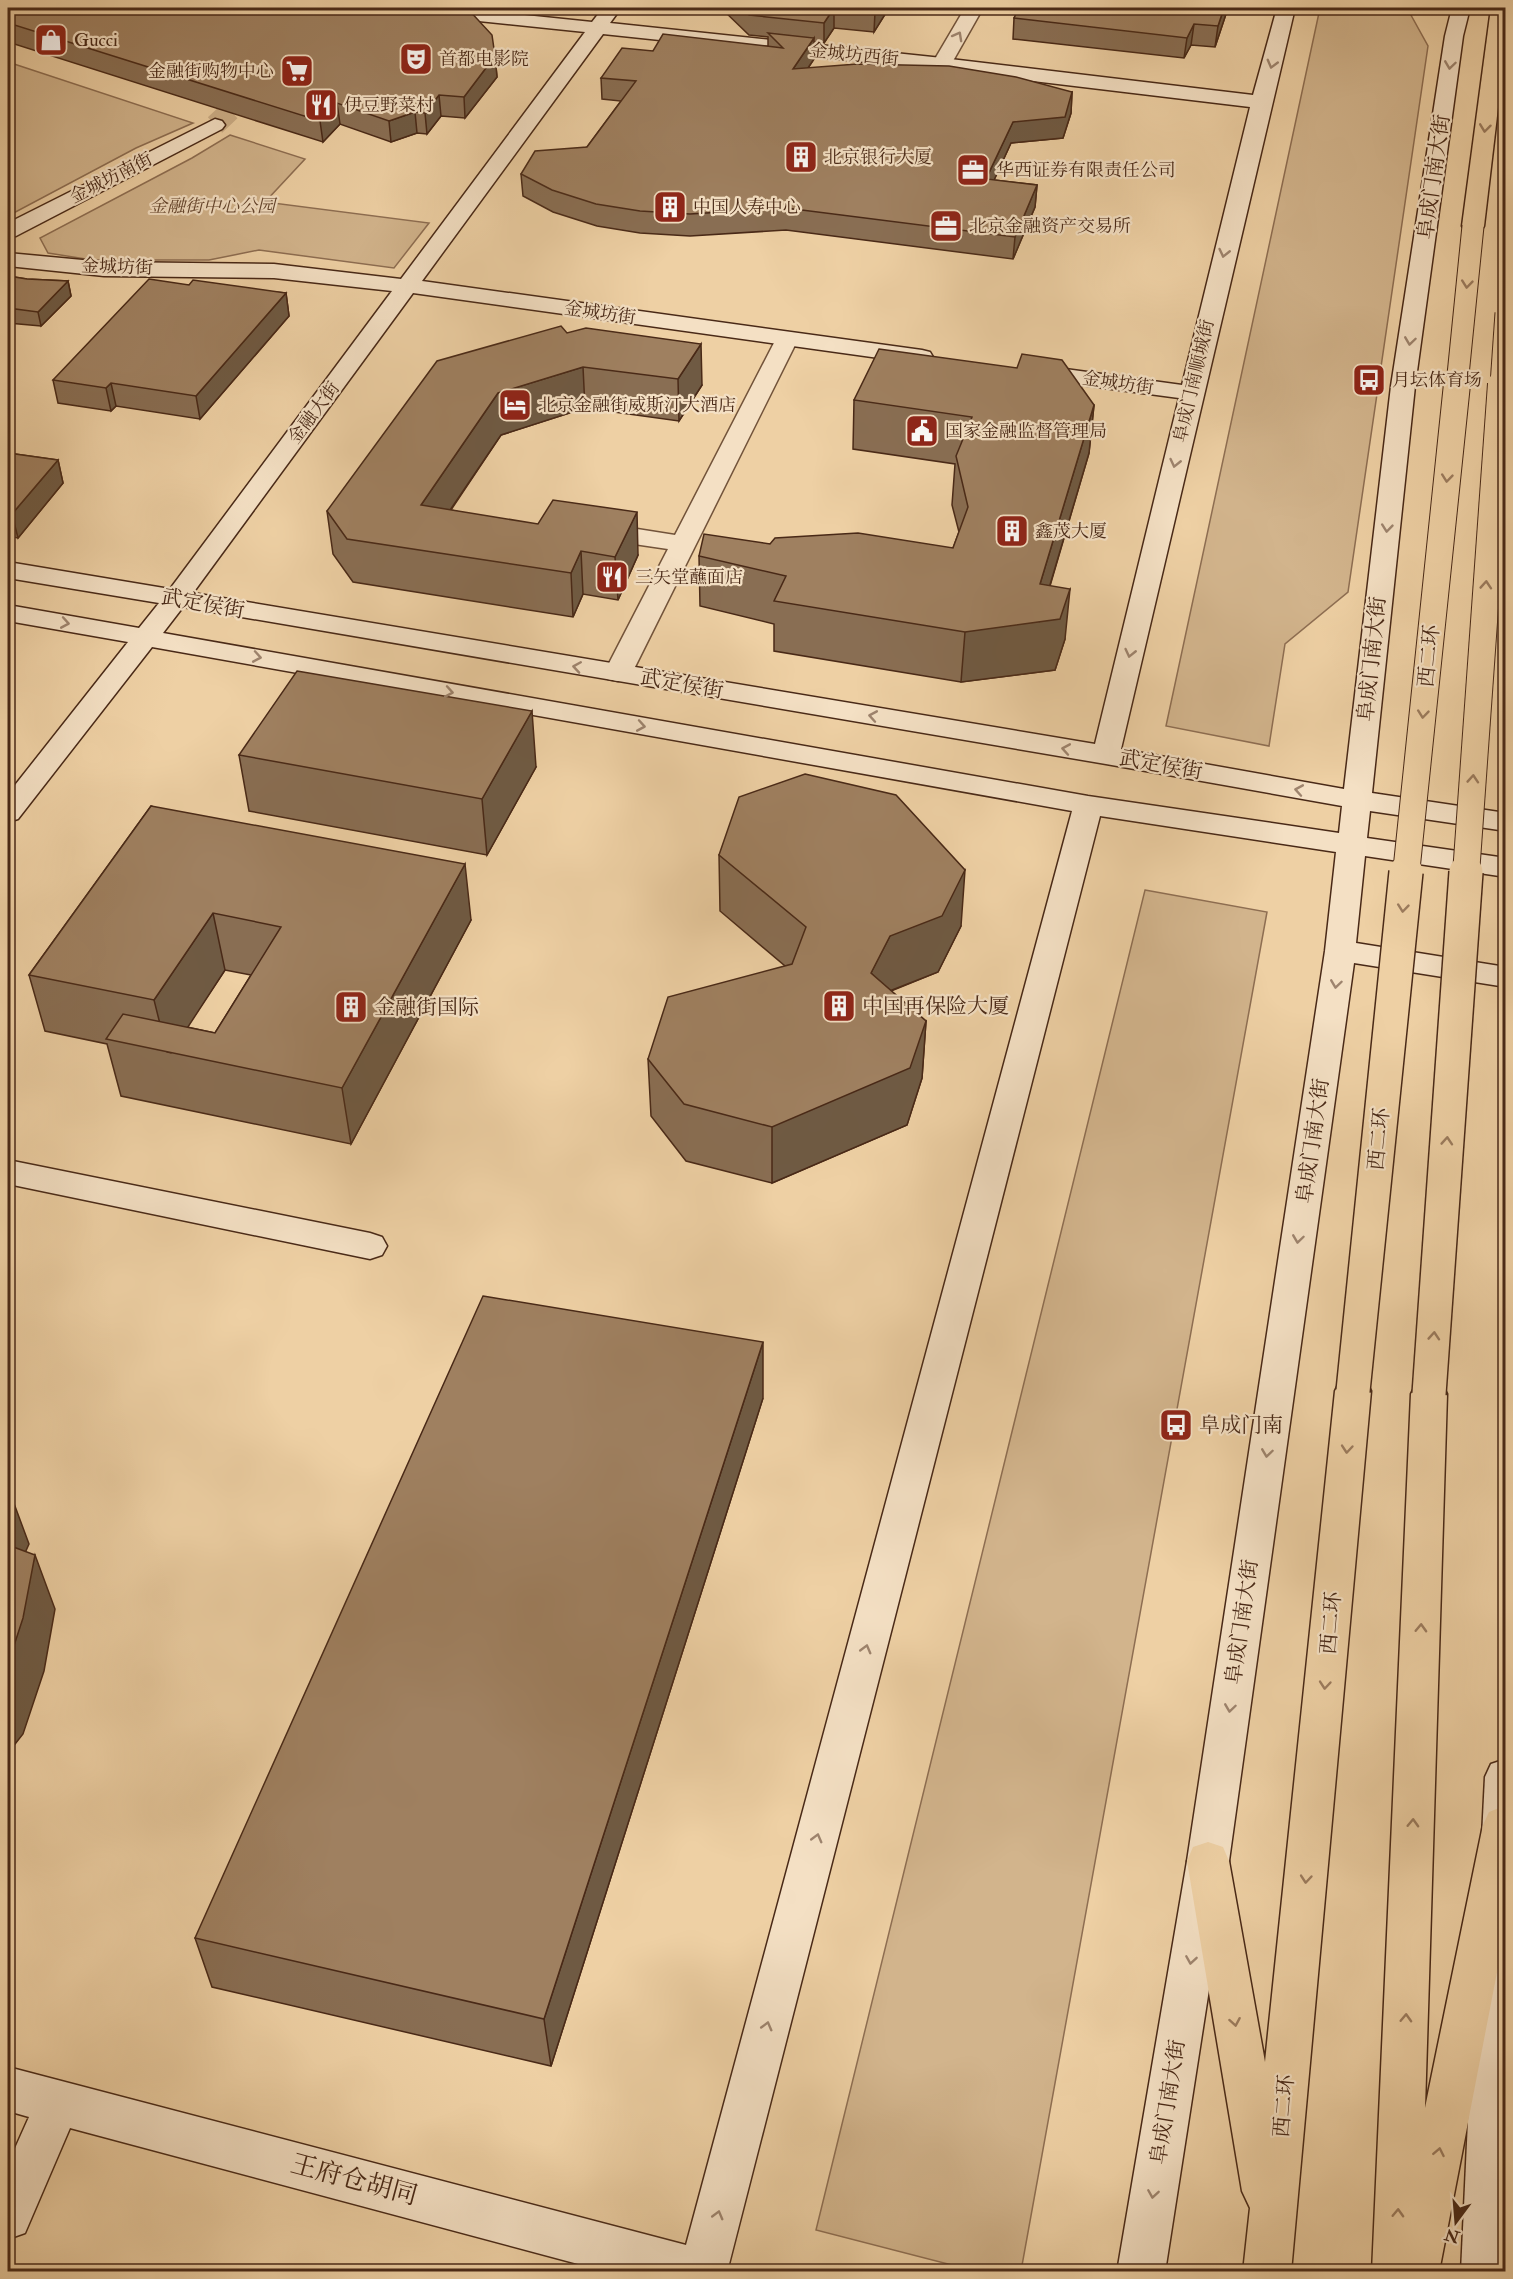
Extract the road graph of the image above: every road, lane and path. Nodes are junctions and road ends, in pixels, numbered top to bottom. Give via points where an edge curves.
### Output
1 (411, 8) edge
2 (612, 8) edge
3 (974, 8) edge
4 (1286, 8) edge
5 (1461, 8) edge
6 (1500, 8) edge
7 (591, 20) edge
8 (942, 64) junction
9 (1261, 102) junction
10 (215, 125) tunnel mouth
11 (8, 231) edge
12 (8, 259) edge
13 (409, 286) junction
14 (1506, 314) edge
15 (787, 339) junction
16 (941, 359) edge
17 (1011, 369) edge
18 (1191, 393) junction
19 (584, 528) edge
20 (683, 544) junction
21 (8, 570) edge
22 (176, 599) junction
23 (8, 613) edge
24 (146, 637) junction
25 (618, 674) junction
26 (1106, 756) junction
27 (1357, 800) junction
28 (1088, 805) junction
29 (8, 813) edge
30 (1506, 822) edge
31 (1351, 846) junction
32 (1506, 868) edge
33 (1340, 951) junction
34 (1506, 977) edge
35 (8, 1172) edge
36 (370, 1246) dead end
37 (1506, 1777) edge
38 (1504, 1825) junction
39 (1208, 1861) junction
40 (8, 2089) edge
41 (59, 2101) junction
42 (8, 2216) edge
43 (1270, 2253) edge
44 (701, 2271) edge
45 (1141, 2271) edge
46 (1396, 2271) edge
47 (1415, 2271) edge
48 (1485, 2271) edge

1 - 7 street, 金城坊西街
2 - 7 street, 金融大街
8 -> 3 street
4 -> 9 street, 阜成门南顺城街
5 -> 27 street, 阜成门南大街 via 1403,386
6 -> 43 highway, 西二环, bridge via 1473,226 1353,1391
7 - 8 street, 金城坊西街
7 - 13 street, 金融大街
8 - 9 street, 金城坊西街
9 -> 18 street, 阜成门南顺城街
10 - 11 street, 金城坊南街
12 - 13 street, 金城坊街 via 104,269 274,271
13 - 15 street, 金城坊街
13 - 22 street, 金融大街
46 -> 14 highway, bridge via 1430,1394
15 - 16 street, 金城坊街
15 - 20 street
17 - 18 street, 金城坊街
18 -> 26 street, 阜成门南顺城街
19 - 20 street
20 - 25 street
21 - 22 street, 武定侯街
22 - 24 street, 金融大街
25 -> 22 street, 武定侯街
23 -> 24 street, 武定侯街
24 -> 28 street, 武定侯街
24 - 29 street, 金融大街
26 -> 25 street, 武定侯街
27 -> 26 street, 武定侯街
27 - 30 street, 武定侯街
27 - 31 street, 阜成门南大街
28 - 31 street, 武定侯街
44 -> 28 street
31 - 32 street, 武定侯街
31 - 33 street, 阜成门南大街
33 - 34 street
33 -> 39 street, 阜成门南大街
35 - 36 street
37 - 38 street
47 -> 38 highway
38 - 48 street
39 -> 43 highway
39 -> 45 street, 阜成门南大街
40 - 41 street, 王府仓胡同
41 - 42 street
41 - 44 street, 王府仓胡同

